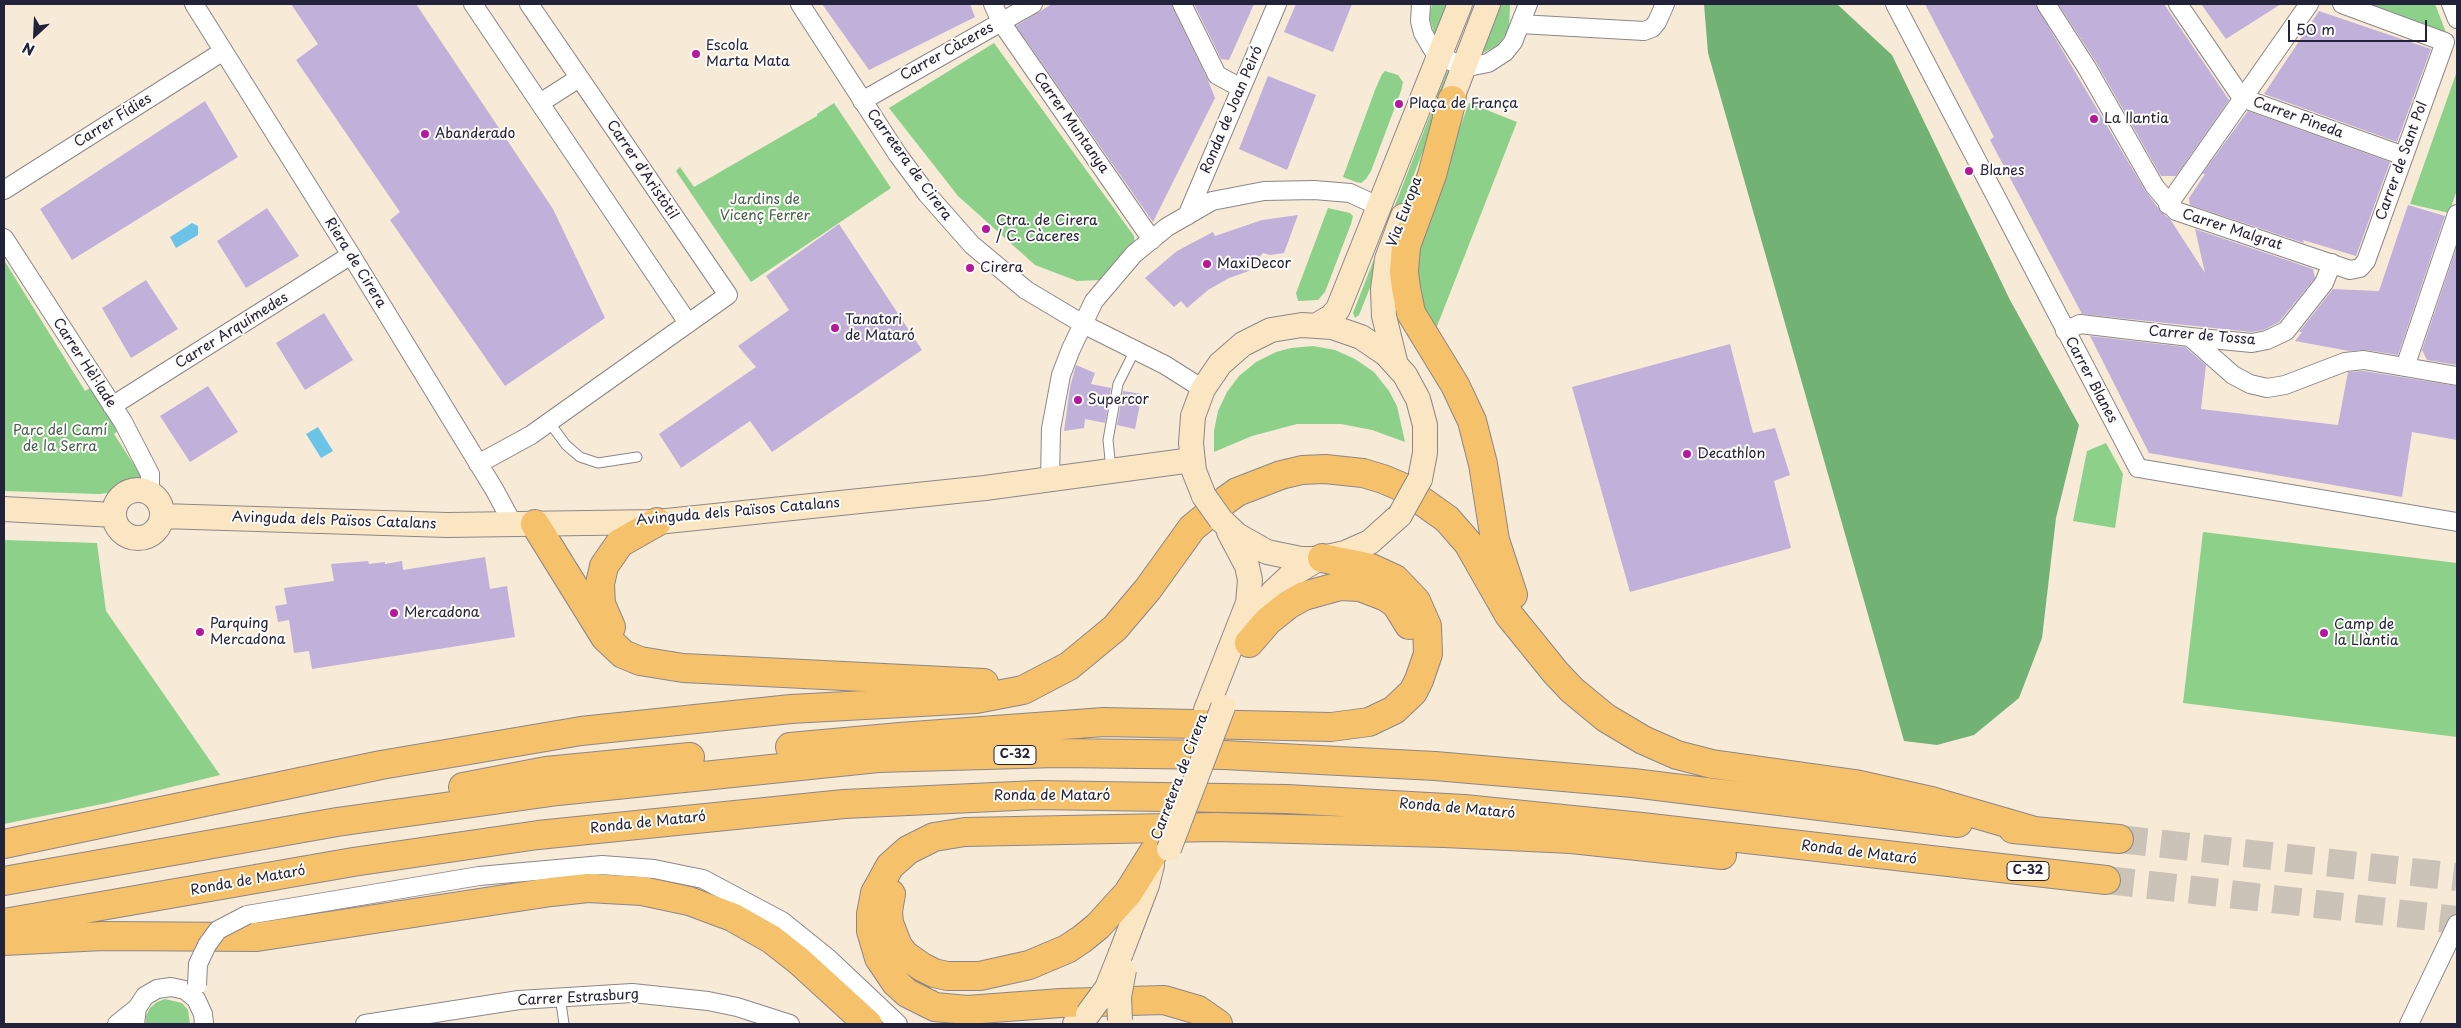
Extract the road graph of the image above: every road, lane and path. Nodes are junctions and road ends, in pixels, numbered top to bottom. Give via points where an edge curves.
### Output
1 (194, 4) edge
2 (473, 4) edge
3 (529, 4) edge
4 (800, 4) edge
5 (992, 4) edge
6 (1033, 4) edge
7 (1182, 4) edge
8 (1277, 4) edge
9 (1421, 4) edge
10 (1460, 4) edge
11 (1488, 4) edge
12 (1519, 4) edge
13 (1528, 4) edge
14 (1665, 4) edge
15 (1895, 4) edge
16 (2046, 4) edge
17 (2178, 4) edge
18 (2308, 4) edge
19 (2342, 4) edge
20 (2451, 4) edge
21 (2457, 19) edge
22 (1001, 22) junction
23 (1520, 24) junction
24 (2451, 39) edge
25 (222, 52) junction
26 (1440, 56) junction
27 (1464, 66) junction
28 (579, 78) junction
29 (1241, 88) junction
30 (2242, 98) junction
31 (1452, 100) junction
32 (862, 101) junction
33 (540, 103) junction
34 (2404, 156) junction
35 (4, 190) edge
36 (2168, 205) junction
37 (1378, 206) junction
38 (2457, 214) edge
39 (1187, 216) junction
40 (4, 238) edge
41 (1152, 240) junction
42 (351, 255) junction
43 (2332, 263) junction
44 (2350, 270) joint
45 (688, 323) junction
46 (1082, 324) junction
47 (1317, 325) junction
48 (2065, 331) junction
49 (2190, 337) junction
50 (1134, 350) junction
51 (1396, 364) junction
52 (2406, 367) junction
53 (2457, 376) edge
54 (1203, 389) junction
55 (112, 406) junction
56 (548, 422) junction
57 (637, 457) dead end
58 (1192, 460) junction
59 (478, 464) junction
60 (1111, 472) junction
61 (1050, 480) junction
62 (150, 494) junction
63 (4, 509) edge
64 (114, 515) junction
65 (162, 516) junction
66 (657, 522) junction
67 (1223, 522) junction
68 (2457, 522) edge
69 (524, 524) junction
70 (1320, 558) junction
71 (1522, 630) junction
72 (1249, 643) junction
73 (736, 671) junction
74 (1046, 678) junction
75 (1214, 708) junction
76 (1282, 725) junction
77 (337, 822) junction
78 (1216, 827) junction
79 (2031, 830) junction
80 (2119, 839) tunnel mouth
81 (4, 844) edge
82 (1159, 848) junction
83 (1951, 864) junction
84 (2106, 880) tunnel mouth
85 (4, 881) edge
86 (4, 923) edge
87 (2457, 924) edge
88 (4, 941) edge
89 (1126, 953) junction
90 (197, 992) junction
91 (560, 996) junction
92 (136, 1016) edge
93 (1081, 1019) edge
94 (1121, 1022) edge
95 (117, 1024) edge
96 (204, 1024) edge
97 (364, 1024) edge
98 (564, 1024) edge
99 (790, 1024) edge
100 (868, 1024) edge
101 (898, 1024) edge
102 (1218, 1024) edge
103 (2409, 1024) edge

1 - 25 street, Riera de Cirera
2 - 33 street
3 - 28 street, Carrer d'Aristòtil
4 - 32 street, Carretera de Cirera
5 - 22 street, Carrer Muntanya
6 - 22 street, Carrer Càceres
7 - 29 street via 1217,75
8 - 29 street, Ronda de Joan Peiró
9 - 26 street via 1423,33 1428,44
10 - 26 street, Via Europa
11 - 27 street, Via Europa
12 - 23 street
13 - 23 street
14 - 23 street via 1657,22 1644,31
15 - 48 street, Carrer Blanes
16 - 36 street, Carrer Malgrat
17 - 30 street, Carrer Pineda
18 - 30 street
19 - 24 street
20 - 21 street
22 - 32 street, Carrer Càceres
22 - 41 street, Carrer Muntanya
23 - 27 street via 1505,52 1488,63
24 - 34 street, Carrer de Sant Pol
25 - 35 street, Carrer Fídies
25 - 42 street, Riera de Cirera
26 - 27 street
26 - 37 street, Via Europa
27 - 31 street, Via Europa
28 - 33 street
28 - 45 street, Carrer d'Aristòtil via 728,295
29 - 39 street, Ronda de Joan Peiró
30 - 34 street, Carrer Pineda
30 - 36 street
31 - 51 street, Via Europa via 1387,259 1384,316
31 - 71 highway via 1432,175 1406,246 1406,288 1411,313 1456,385 1472,421 1483,464 1495,540
32 - 46 street, Carretera de Cirera via 921,186 960,234 1026,290
33 - 45 street
34 - 44 street, Carrer de Sant Pol via 2366,261 2360,268
36 - 43 street, Carrer Malgrat via 2176,211
37 - 39 street via 1350,193 1264,191 1212,201
37 - 47 street, Via Europa via 1338,309
38 - 52 street
39 - 41 street
40 - 55 street, Carrer Hèl·lade
41 - 46 street via 1134,254 1094,301
42 - 55 street, Carrer Arquímedes
42 - 59 street, Riera de Cirera
43 - 44 street, Carrer Malgrat
43 - 49 street, Carrer de Tossa via 2324,282 2286,330 2267,340 2252,343
45 - 56 street, Carrer d'Aristòtil
46 - 50 street, Carretera de Cirera
46 - 61 street via 1057,392 1051,429
47 - 51 street via 1361,337
47 - 54 street via 1286,326 1257,336 1220,364
48 - 49 street, Carrer de Tossa via 2080,324
48 - 68 street, Carrer Blanes via 2138,468
49 - 52 street via 2233,375 2267,388 2286,385 2345,362 2364,360
50 - 54 street, Carretera de Cirera
50 - 60 lane via 1118,384 1108,440
51 - 70 street, bridge via 1418,399 1425,426 1425,453 1420,479 1408,504 1391,525 1370,542 1345,553
52 - 53 street
54 - 58 street via 1192,422
55 - 62 street, Carrer Hèl·lade via 150,474
56 - 57 lane via 580,457 598,463
56 - 59 street, Carrer d'Aristòtil via 500,454
58 - 60 street, Avinguda dels Països Catalans
58 - 67 street, bridge via 1204,496
59 - 69 street, Riera de Cirera
60 - 61 street, Avinguda dels Països Catalans
61 - 66 street, Avinguda dels Països Catalans
62 - 64 street via 138,490 126,493 117,502
62 - 65 street via 159,503
63 - 64 street
64 - 65 street via 119,529 140,538 155,531
65 - 69 street, Avinguda dels Països Catalans via 447,525
66 - 69 street, Avinguda dels Països Catalans
66 - 73 highway via 620,543 604,566 600,594 605,616 614,632 636,652 718,660
67 - 70 street via 1237,535 1267,552 1301,559
67 - 75 street, Carretera de Cirera via 1247,566 1250,580 1246,610
69 - 73 highway via 605,637 623,654 640,661
70 - 72 street, Carretera de Cirera via 1290,576 1273,592 1261,610
70 - 76 highway via 1382,572 1407,590 1416,600 1427,626 1428,654 1413,692 1403,703 1382,716 1353,725
71 - 74 highway via 1508,615 1468,543 1447,519 1430,506 1402,487 1363,472 1302,470 1259,482 1226,500 1192,528 1115,628 1069,666
71 - 79 highway via 1556,673 1587,703 1626,731 1677,755 1734,768 1855,784 1931,801
72 - 75 street, Carretera de Cirera
72 - 76 highway via 1288,605 1304,596 1340,586 1360,587 1378,593 1396,604 1408,623 1412,634 1412,660 1402,683 1394,692 1367,708 1313,715
73 - 74 highway via 971,683
74 - 81 highway via 1023,690 976,699 800,708 703,717 486,746
75 - 82 street, Carretera de Cirera
76 - 77 highway via 1104,722 900,737 546,771 399,798
77 - 79 highway, C-32 via 558,791 711,774 878,758 1057,753 1224,755 1535,773
77 - 85 highway, C-32
78 - 82 highway via 1188,835 1039,838 940,848 914,861 898,878 888,902 889,923 905,955 934,973 963,977 1005,971 1047,958 1098,926 1128,893
78 - 83 highway via 1571,838 1766,860 1858,866
78 - 102 highway via 965,832 934,837 900,856 883,877 873,900 871,931 879,958 896,983 907,993 935,1007 967,1010 1164,1000 1198,1010
79 - 80 highway, C-32
82 - 89 street, Carretera de Cirera
83 - 84 highway, Ronda de Mataró / C-32
83 - 86 highway, Ronda de Mataró / C-32 via 1454,808 1287,799 1038,795 844,804 538,835 353,862
87 - 103 street
88 - 100 highway via 103,936 257,937 551,892 588,888 642,891 723,914 771,939
89 - 93 street, Carretera de Cirera, bridge via 1107,988
89 - 94 street, Carretera de Cirera, bridge via 1120,986
90 - 92 street via 171,987 157,989 145,996
90 - 96 street
90 - 101 street, bridge via 198,964 207,945 218,930 247,915 478,876 602,865 654,869 703,879 782,921 828,958
91 - 97 street, Carrer Estrasburg
91 - 98 lane
91 - 99 street, Carrer Estrasburg via 632,993 677,997 737,1007
92 - 95 street

